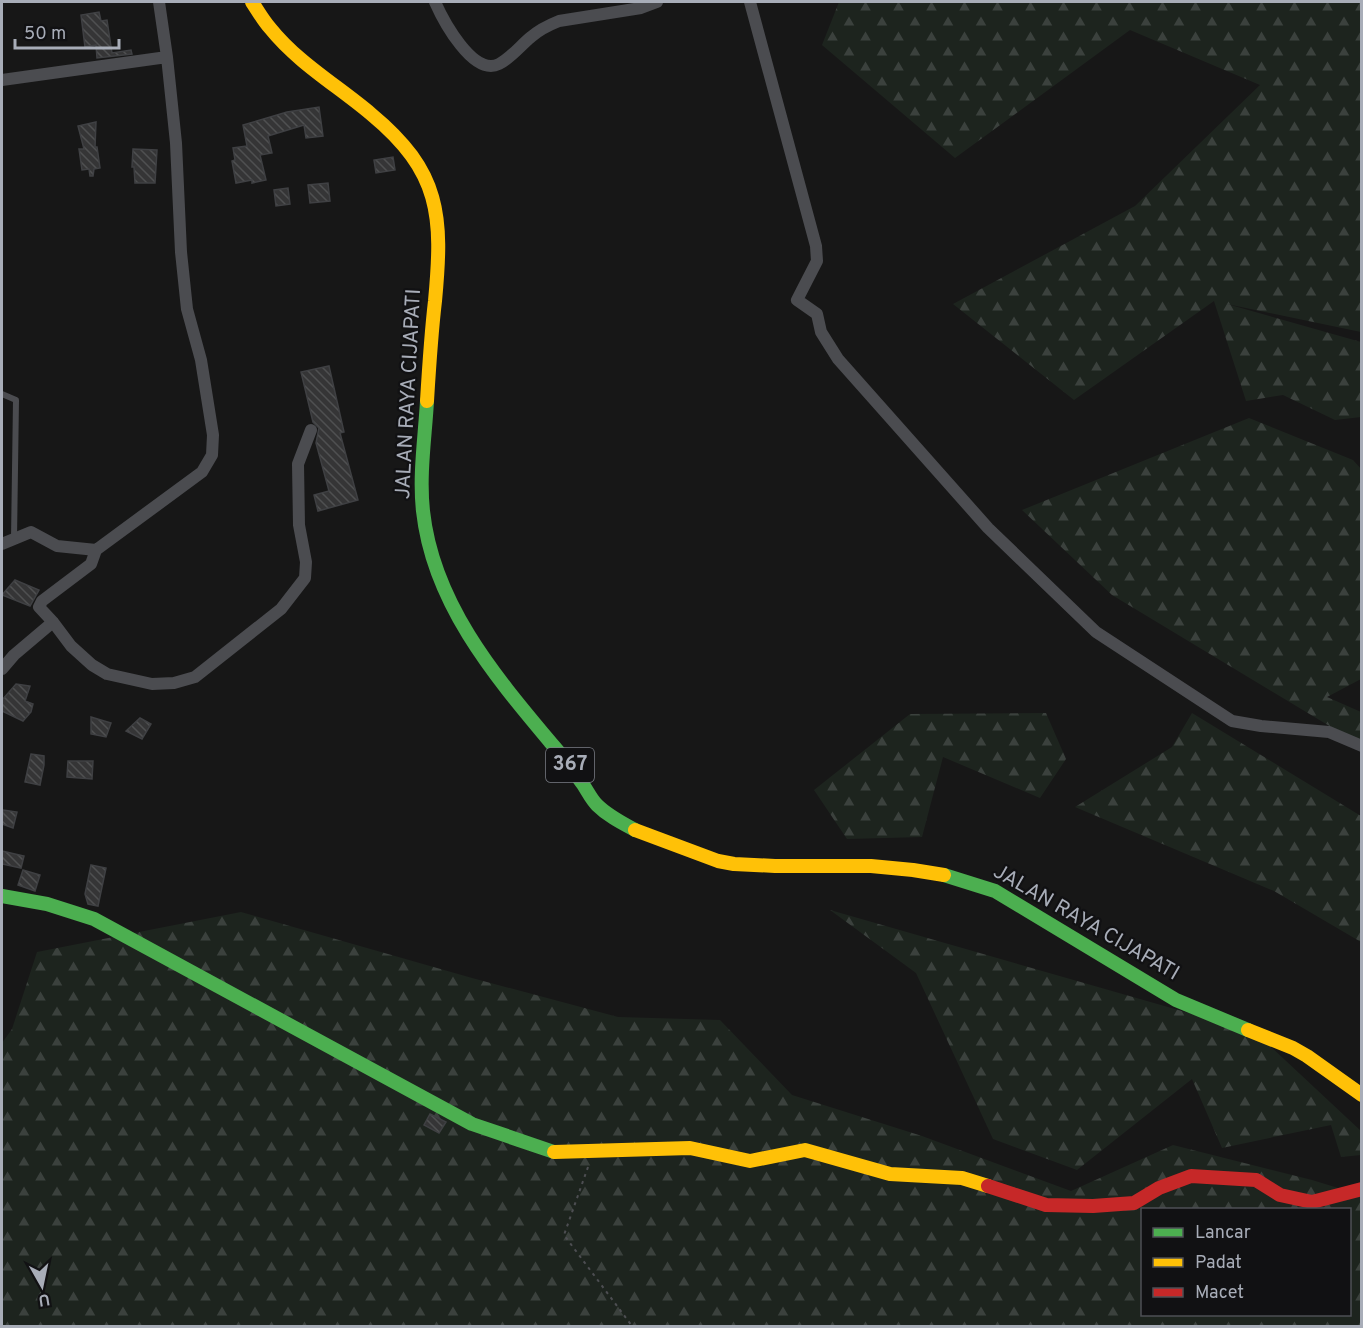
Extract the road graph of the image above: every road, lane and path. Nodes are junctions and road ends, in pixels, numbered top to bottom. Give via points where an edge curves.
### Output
1 (159, 2) edge
2 (252, 2) edge
3 (435, 2) edge
4 (657, 2) edge
5 (750, 2) edge
6 (167, 57) junction
7 (2, 80) edge
8 (2, 394) edge
9 (311, 430) dead end
10 (14, 540) junction
11 (2, 544) edge
12 (96, 550) junction
13 (53, 622) junction
14 (2, 669) edge
15 (1362, 746) edge
16 (2, 896) edge
17 (1362, 1095) edge
18 (593, 1153) junction
19 (1362, 1189) edge
20 (632, 1326) edge

1 - 6 street
2 - 17 main road, JALAN RAYA CIJAPATI / 367 via 286,45 392,132 417,159 432,192 440,245 422,482 424,519 435,563 452,608 473,645 559,750 598,806 638,831 720,861 781,867 879,865 974,882 1176,1000 1293,1048
3 - 4 street via 471,56 483,65 494,66 533,35 559,21
5 - 15 street via 816,246 818,261 797,300 817,314 821,332 838,359 988,528 1096,632 1232,721 1329,732
6 - 7 street
6 - 12 street via 187,309 201,360 214,445 202,472
8 - 10 lane via 16,400
9 - 13 street via 298,464 305,578 281,609 195,677 152,684 107,674 71,646
10 - 11 street
10 - 12 street via 31,532 57,546
12 - 13 street via 91,564 40,603 41,610
13 - 14 street
16 - 18 main road via 47,904 94,919 472,1124 557,1153
18 - 19 main road via 690,1148 750,1161 805,1150 890,1174 962,1178 1046,1205 1134,1203 1191,1176 1256,1180 1280,1195 1312,1202
18 - 20 path via 564,1234

